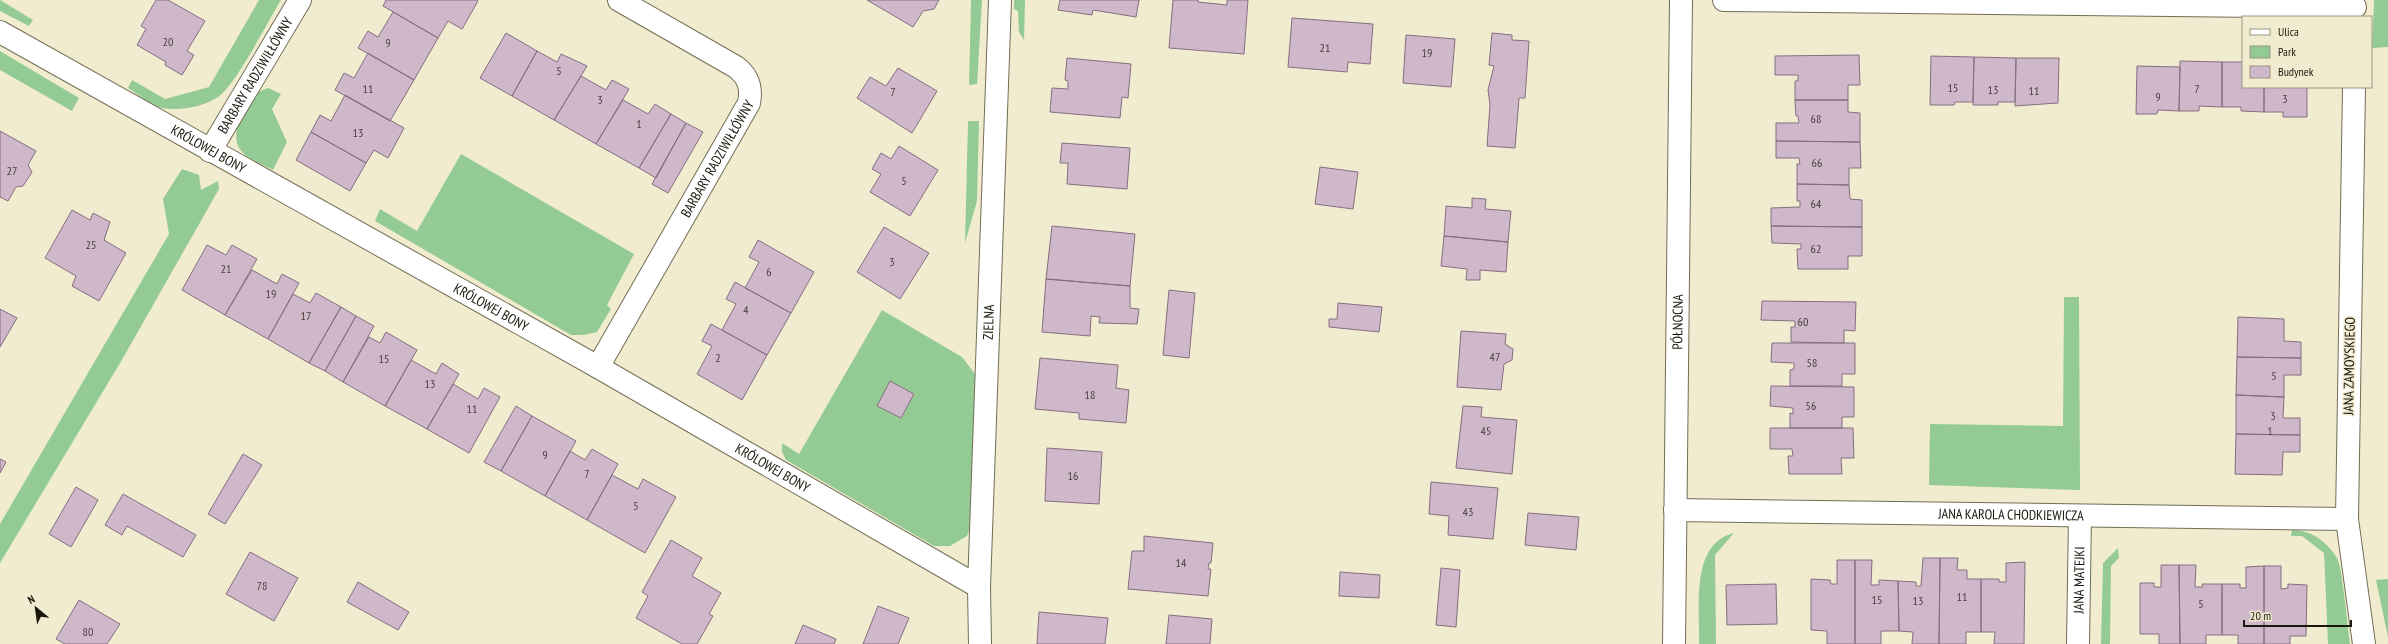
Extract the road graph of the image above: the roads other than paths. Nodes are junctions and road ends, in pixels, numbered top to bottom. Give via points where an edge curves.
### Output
1 (300, 0) edge
2 (619, 0) edge
3 (1000, 0) edge
4 (1681, 0) edge
5 (1724, 0) edge
6 (2356, 8) edge
7 (0, 32) edge
8 (2354, 88) edge
9 (210, 151) junction
10 (598, 367) junction
11 (1675, 510) junction
12 (2080, 516) junction
13 (2347, 518) junction
14 (979, 587) junction
15 (980, 644) edge
16 (1674, 644) edge
17 (2078, 644) edge
18 (2364, 644) edge

1 - 9 street, BARBARY RADZIWIŁŁÓWNY
2 - 10 street, BARBARY RADZIWIŁŁÓWNY via 736,67 748,79 751,91 749,103
3 - 14 street, ZIELNA
4 - 11 street, PÓŁNOCNA
5 - 6 street
7 - 9 street, KRÓLOWEJ BONY
8 - 13 street, JANA ZAMOYSKIEGO
9 - 10 street, KRÓLOWEJ BONY
10 - 14 street, KRÓLOWEJ BONY
11 - 12 street, JANA KAROLA CHODKIEWICZA
11 - 16 street, PÓŁNOCNA
12 - 13 street, JANA KAROLA CHODKIEWICZA
12 - 17 street, JANA MATEJKI
13 - 18 street, JANA ZAMOYSKIEGO
14 - 15 street, ZIELNA

